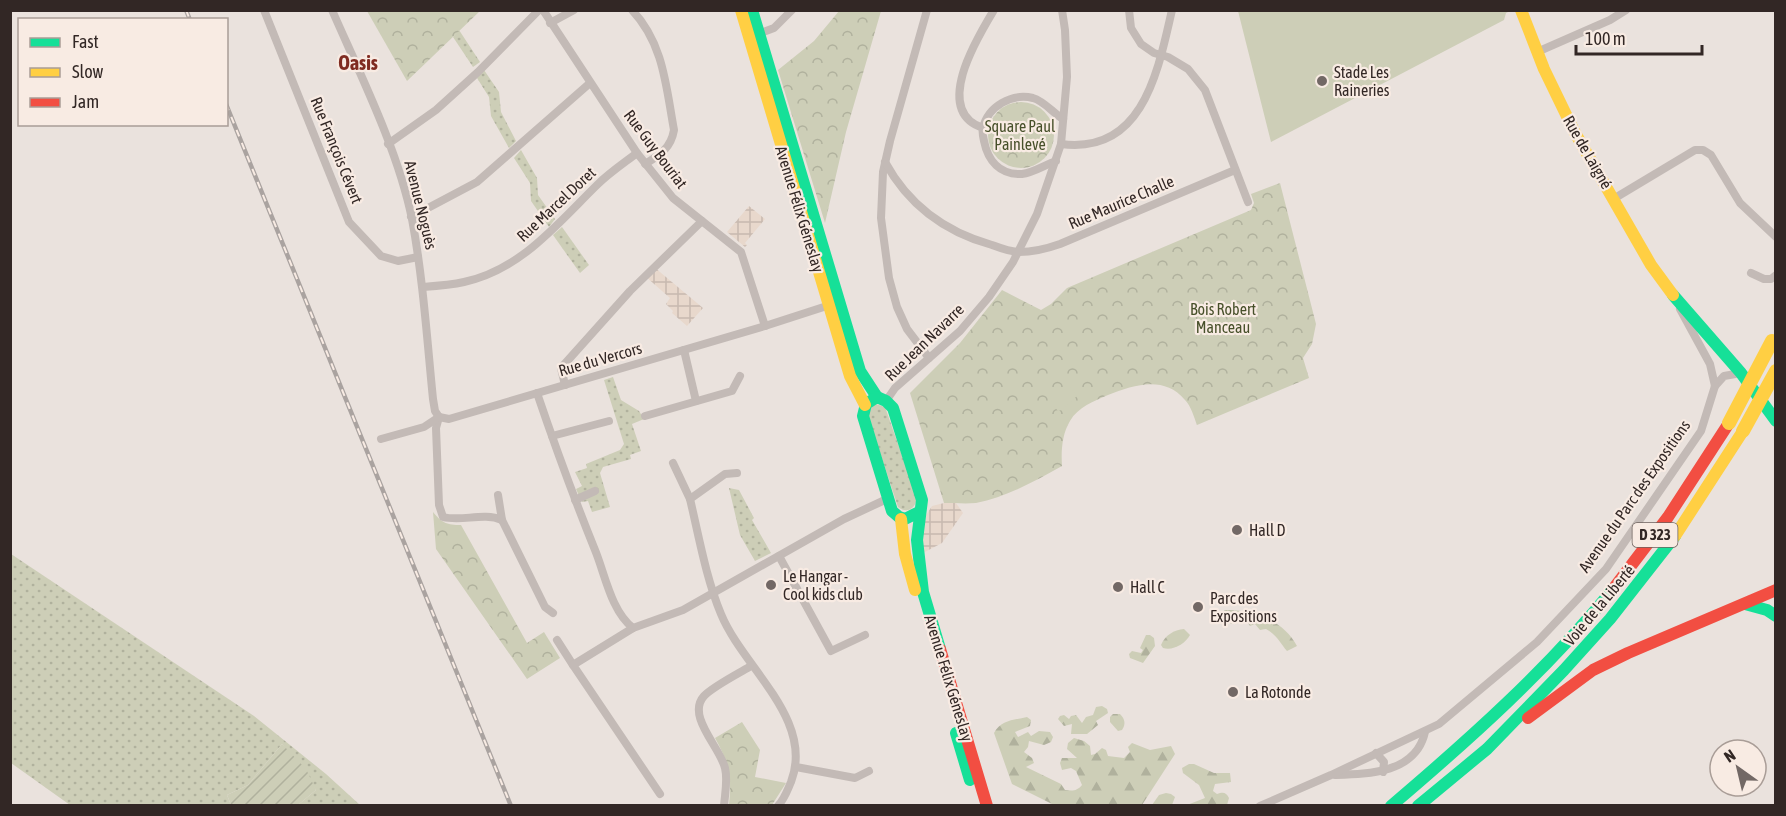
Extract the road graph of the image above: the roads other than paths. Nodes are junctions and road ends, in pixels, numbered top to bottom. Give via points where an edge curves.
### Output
1 (264, 10) edge
2 (332, 10) edge
3 (541, 10) edge
4 (574, 10) edge
5 (632, 10) edge
6 (741, 10) edge
7 (752, 10) edge
8 (792, 10) edge
9 (927, 10) edge
10 (994, 10) edge
11 (1062, 10) edge
12 (1130, 10) edge
13 (1172, 10) edge
14 (1521, 10) edge
15 (1626, 10) edge
16 (550, 23) junction
17 (754, 35) junction
18 (1537, 52) junction
19 (1161, 56) junction
20 (590, 83) junction
21 (1063, 119) junction
22 (983, 128) junction
23 (388, 144) junction
24 (1061, 144) junction
25 (637, 153) junction
26 (1056, 161) junction
27 (885, 162) junction
28 (645, 164) junction
29 (1234, 170) junction
30 (1615, 198) junction
31 (1248, 202) dead end
32 (411, 217) junction
33 (702, 221) junction
34 (1776, 237) edge
35 (1018, 253) junction
36 (418, 256) junction
37 (1751, 273) dead end
38 (1776, 275) edge
39 (423, 287) junction
40 (1667, 288) junction
41 (834, 304) junction
42 (765, 326) junction
43 (1774, 337) edge
44 (684, 350) junction
45 (929, 358) junction
46 (1776, 371) edge
47 (1741, 373) junction
48 (740, 376) dead end
49 (565, 386) junction
50 (1715, 386) junction
51 (537, 393) junction
52 (696, 401) junction
53 (876, 401) junction
54 (645, 416) dead end
55 (439, 417) junction
56 (609, 421) dead end
57 (1776, 421) edge
58 (552, 436) junction
59 (381, 439) dead end
60 (673, 463) dead end
61 (737, 473) dead end
62 (595, 491) dead end
63 (498, 495) dead end
64 (690, 499) junction
65 (887, 499) junction
66 (575, 500) junction
67 (919, 512) junction
68 (901, 519) junction
69 (502, 520) junction
70 (779, 556) junction
71 (1776, 590) edge
72 (713, 593) junction
73 (1745, 604) junction
74 (553, 612) dead end
75 (1776, 616) edge
76 (633, 628) junction
77 (865, 635) dead end
78 (557, 640) dead end
79 (573, 665) junction
80 (751, 666) junction
81 (1425, 732) junction
82 (1487, 749) junction
83 (1376, 753) junction
84 (796, 767) junction
85 (869, 771) dead end
86 (1383, 772) junction
87 (1331, 775) junction
88 (660, 794) dead end
89 (724, 806) edge
90 (778, 806) edge
91 (978, 806) edge
92 (987, 806) edge
93 (1260, 806) edge
94 (1391, 806) edge
95 (1418, 806) edge

1 - 36 street, Rue François Cévert via 349,222 381,256 398,261
2 - 23 street, Avenue Noguès
3 - 16 street, Rue Guy Bouriat
3 - 23 street via 436,110
4 - 16 street
5 - 28 street via 660,53 675,130 672,142 662,154
6 - 17 main road, Avenue Félix Géneslay
7 - 17 main road, Avenue Félix Géneslay
8 - 17 street via 774,28
9 - 27 street
10 - 22 street via 968,59 958,93 964,114
11 - 21 street via 1067,77
12 - 19 street via 1131,28 1141,44
13 - 19 street
14 - 18 main road, Rue de Laigné
15 - 18 street
16 - 20 street, Rue Guy Bouriat
17 - 41 main road, Avenue Félix Géneslay
18 - 30 main road, Rue de Laigné via 1575,131
19 - 24 street via 1151,89 1123,128 1090,144
19 - 29 street via 1188,69 1205,90
20 - 25 street, Rue Guy Bouriat
20 - 32 street via 477,182
21 - 22 street via 1040,101 1018,97 996,106
21 - 24 street
22 - 26 street via 990,158 996,167 1008,173 1025,174
23 - 32 street, Avenue Noguès
24 - 26 street, Rue Jean Navarre
25 - 28 street, Rue Guy Bouriat
25 - 39 street, Rue Marcel Doret via 599,183 525,254 465,282
26 - 35 street, Rue Jean Navarre
27 - 35 street via 905,193 934,220 975,240
27 - 45 street via 881,218 889,278 907,329
28 - 33 street, Rue Guy Bouriat via 672,198
29 - 31 street
29 - 35 street, Rue Maurice Challe via 1060,244
30 - 34 street via 1695,150 1703,150 1712,155 1740,203
30 - 40 main road, Rue de Laigné
32 - 36 street, Avenue Noguès
33 - 42 street, Rue Guy Bouriat via 741,252
33 - 49 street via 630,291 561,368
35 - 45 street, Rue Jean Navarre via 989,297 960,331
36 - 39 street, Avenue Noguès
37 - 38 street via 1764,279
39 - 55 street, Avenue Noguès via 433,399
40 - 47 main road, Rue de Laigné
40 - 50 street via 1710,364
41 - 42 street, Rue du Vercors
41 - 53 main road, Avenue Félix Géneslay via 850,376
42 - 44 street, Rue du Vercors
43 - 94 main road, Voie de la Liberté / D 323, bridge via 1697,476 1630,569 1576,632 1497,713
44 - 49 street, Rue du Vercors
44 - 52 street
45 - 53 street, Rue Jean Navarre
46 - 82 main road, Voie de la Liberté / D 323, bridge via 1743,431 1676,535 1564,670
47 - 50 street via 1725,376
47 - 57 main road, Rue de Laigné
48 - 52 street via 732,391
49 - 51 street, Rue du Vercors
50 - 81 street, Avenue du Parc des Expositions via 1701,431 1606,569 1537,642
51 - 55 street, Rue du Vercors via 449,419
51 - 58 street
52 - 54 street
53 - 65 main road via 863,416
53 - 67 main road, Avenue Félix Géneslay via 893,408 922,501
55 - 59 street, Rue du Vercors via 424,427
55 - 69 street, Avenue Noguès via 435,428 443,517 492,516
56 - 58 street
58 - 66 street
60 - 64 street
61 - 64 street via 724,474
62 - 66 street
63 - 69 street
64 - 72 street
65 - 68 main road
65 - 70 street
66 - 76 street via 615,603
67 - 68 main road
67 - 92 main road, Avenue Félix Géneslay via 917,547 923,592
68 - 91 main road, Avenue Félix Géneslay via 907,564
69 - 74 street via 545,607
70 - 72 street
70 - 77 street via 831,651
71 - 73 main road
72 - 76 street via 683,610
72 - 80 street via 731,637
73 - 75 main road
73 - 82 main road via 1593,670
76 - 79 street
78 - 79 street
79 - 88 street
80 - 84 street via 785,713 794,736
80 - 89 street via 704,696 699,705 700,720 726,771
81 - 83 street, Avenue du Parc des Expositions
81 - 86 street, Avenue du Parc des Expositions via 1418,751
82 - 95 main road, Voie de la Liberté / D 323
83 - 86 street via 1384,762
83 - 87 street, Avenue du Parc des Expositions
84 - 85 street via 855,777
84 - 90 street
86 - 87 street, Avenue du Parc des Expositions
87 - 93 street, Avenue du Parc des Expositions

